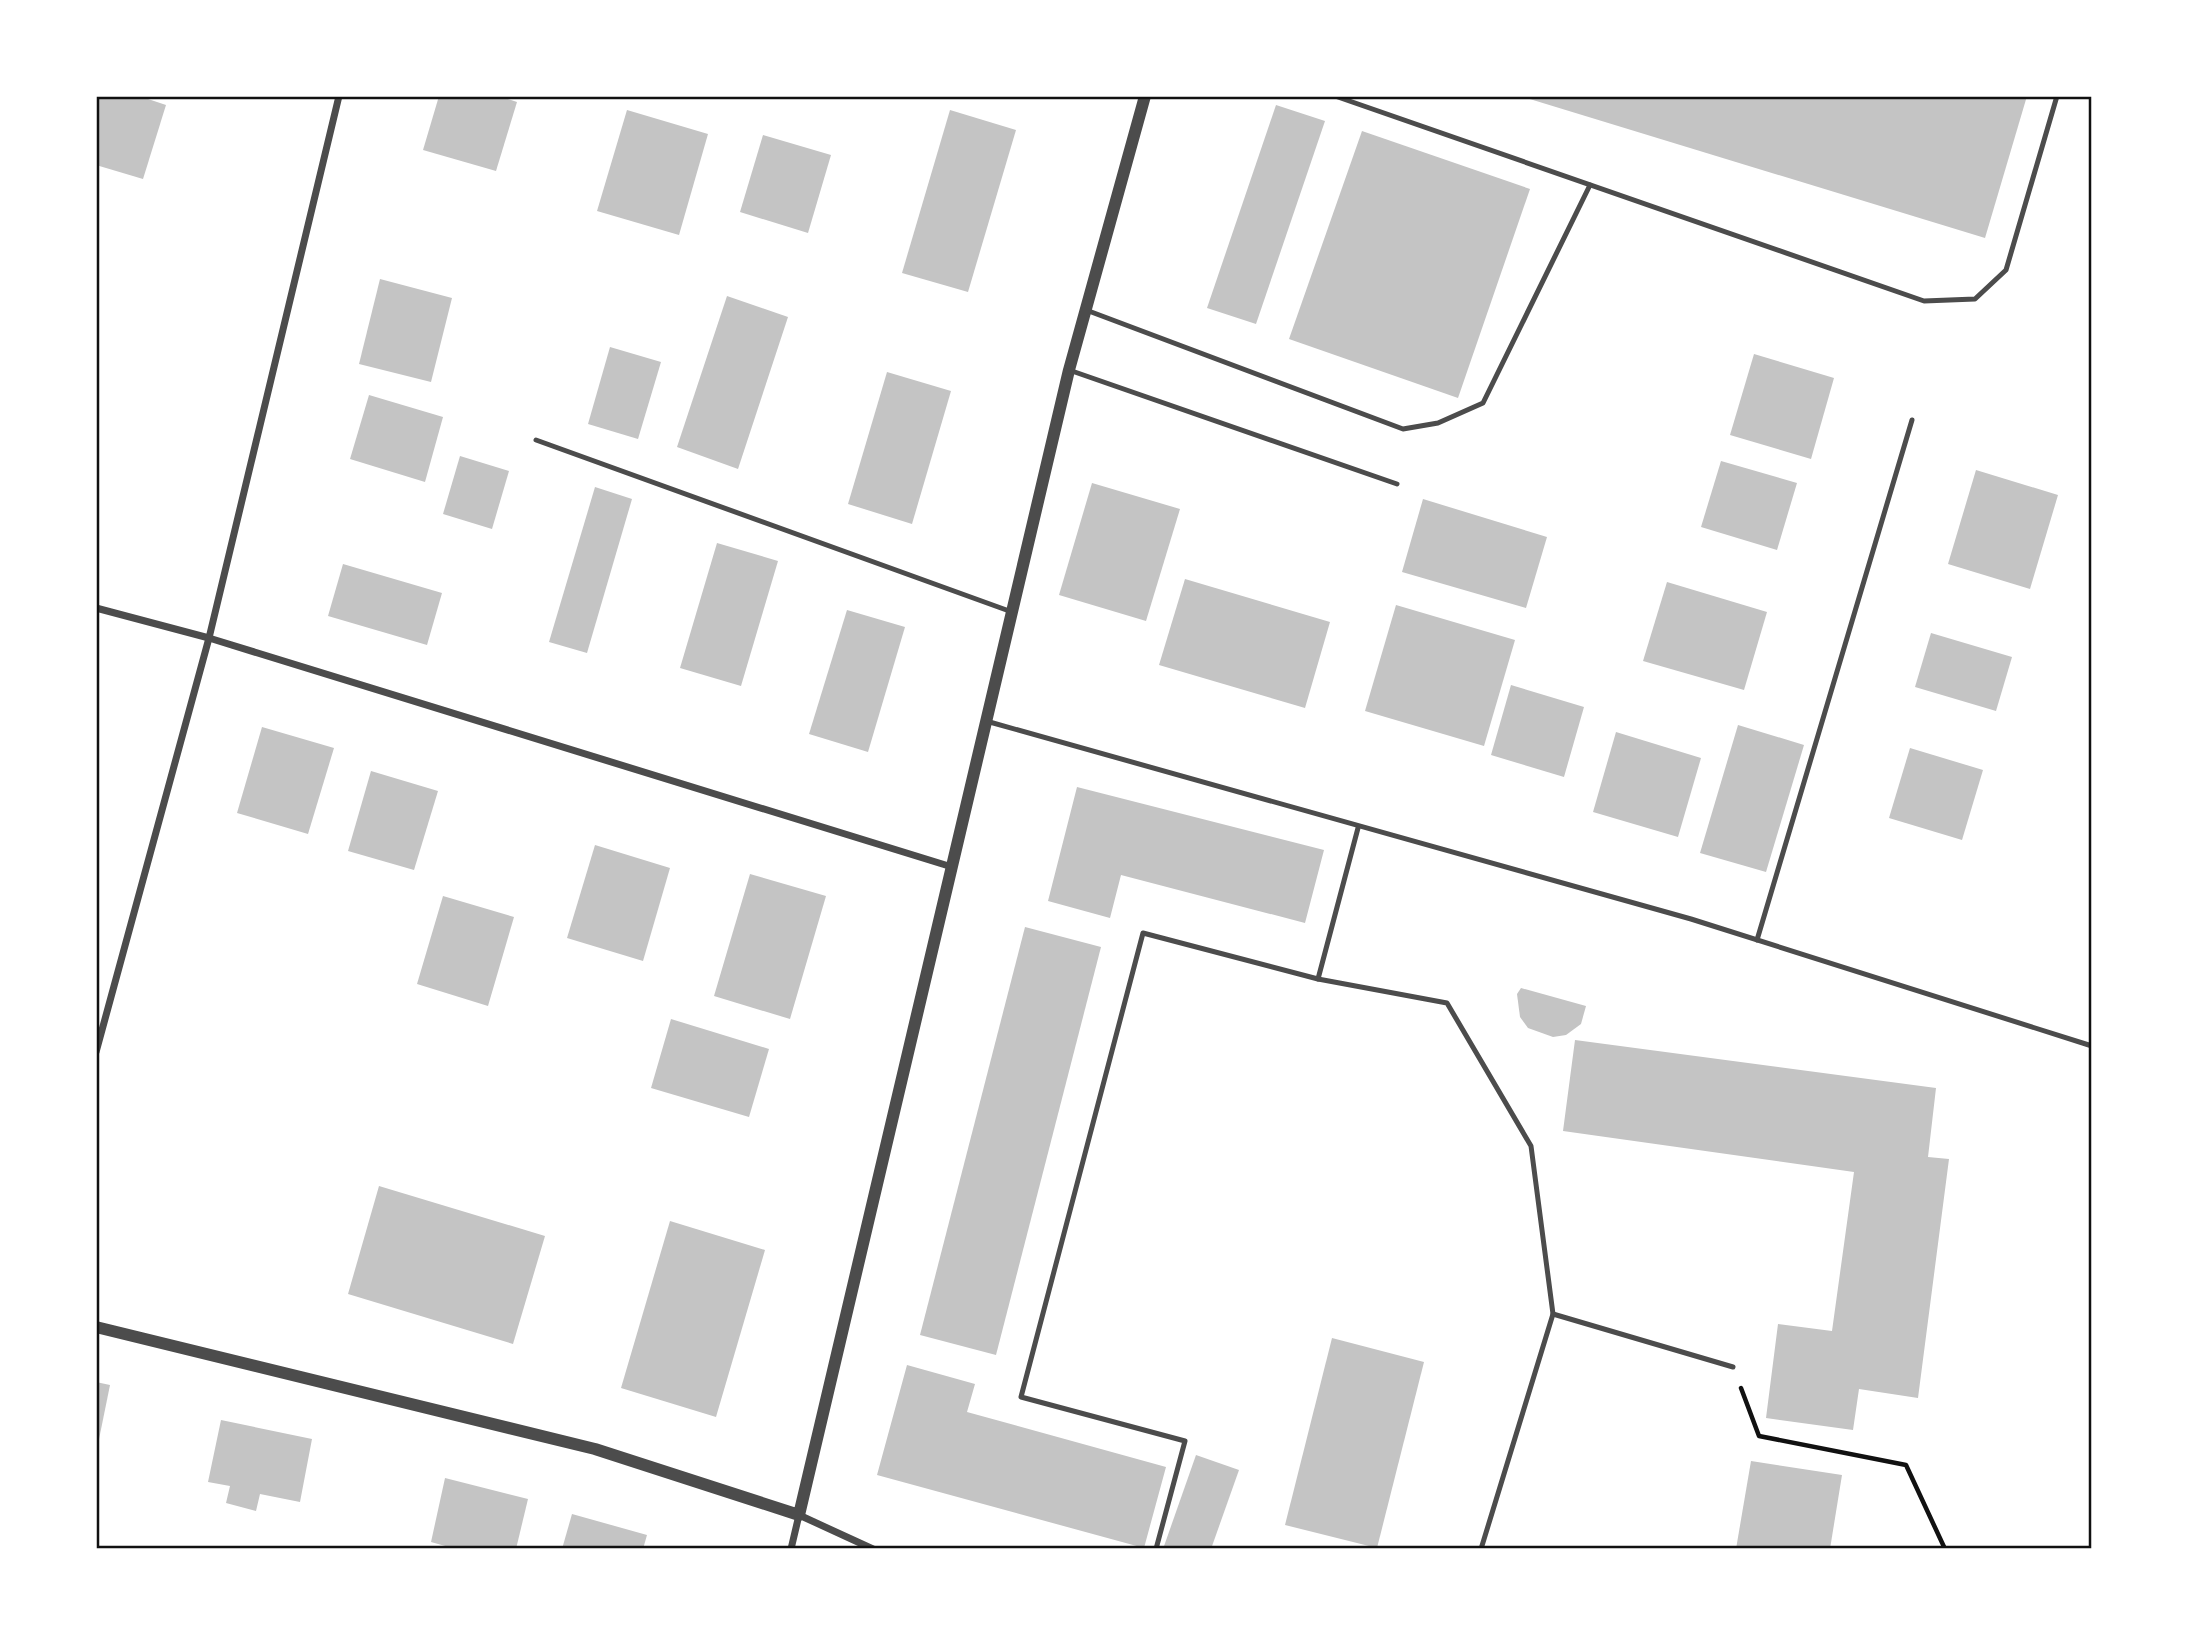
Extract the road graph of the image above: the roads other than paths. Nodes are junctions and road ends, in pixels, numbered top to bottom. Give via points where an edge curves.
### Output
1 (339, 96) edge
2 (1145, 96) edge
3 (1335, 96) edge
4 (2057, 96) edge
5 (1590, 185) junction
6 (1086, 310) junction
7 (1069, 370) junction
8 (1912, 420) dead end
9 (536, 440) dead end
10 (1397, 484) dead end
11 (96, 608) edge
12 (1012, 612) junction
13 (209, 638) junction
14 (986, 721) junction
15 (1358, 828) junction
16 (952, 867) junction
17 (1757, 940) junction
18 (1318, 979) junction
19 (2092, 1046) edge
20 (96, 1052) edge
21 (1553, 1314) junction
22 (96, 1327) edge
23 (1733, 1367) road end
24 (799, 1515) junction
25 (791, 1549) edge
26 (873, 1549) edge
27 (1156, 1549) edge
28 (1481, 1549) edge

1 - 13 street
2 - 6 street
3 - 5 lane
4 - 5 lane via 2006,270 1975,299 1924,301
5 - 6 lane via 1483,403 1438,423 1403,429
6 - 7 street
7 - 10 lane
7 - 12 street
8 - 17 lane
9 - 12 lane
11 - 13 street
12 - 14 street
13 - 16 street
13 - 20 street
14 - 15 lane
14 - 16 street
15 - 17 lane
15 - 18 lane
16 - 24 street
17 - 19 lane
18 - 21 lane via 1447,1003 1531,1146
18 - 27 lane via 1143,933 1021,1397 1185,1441
21 - 23 lane
21 - 28 lane
22 - 24 street via 595,1449
24 - 25 street
24 - 26 street

